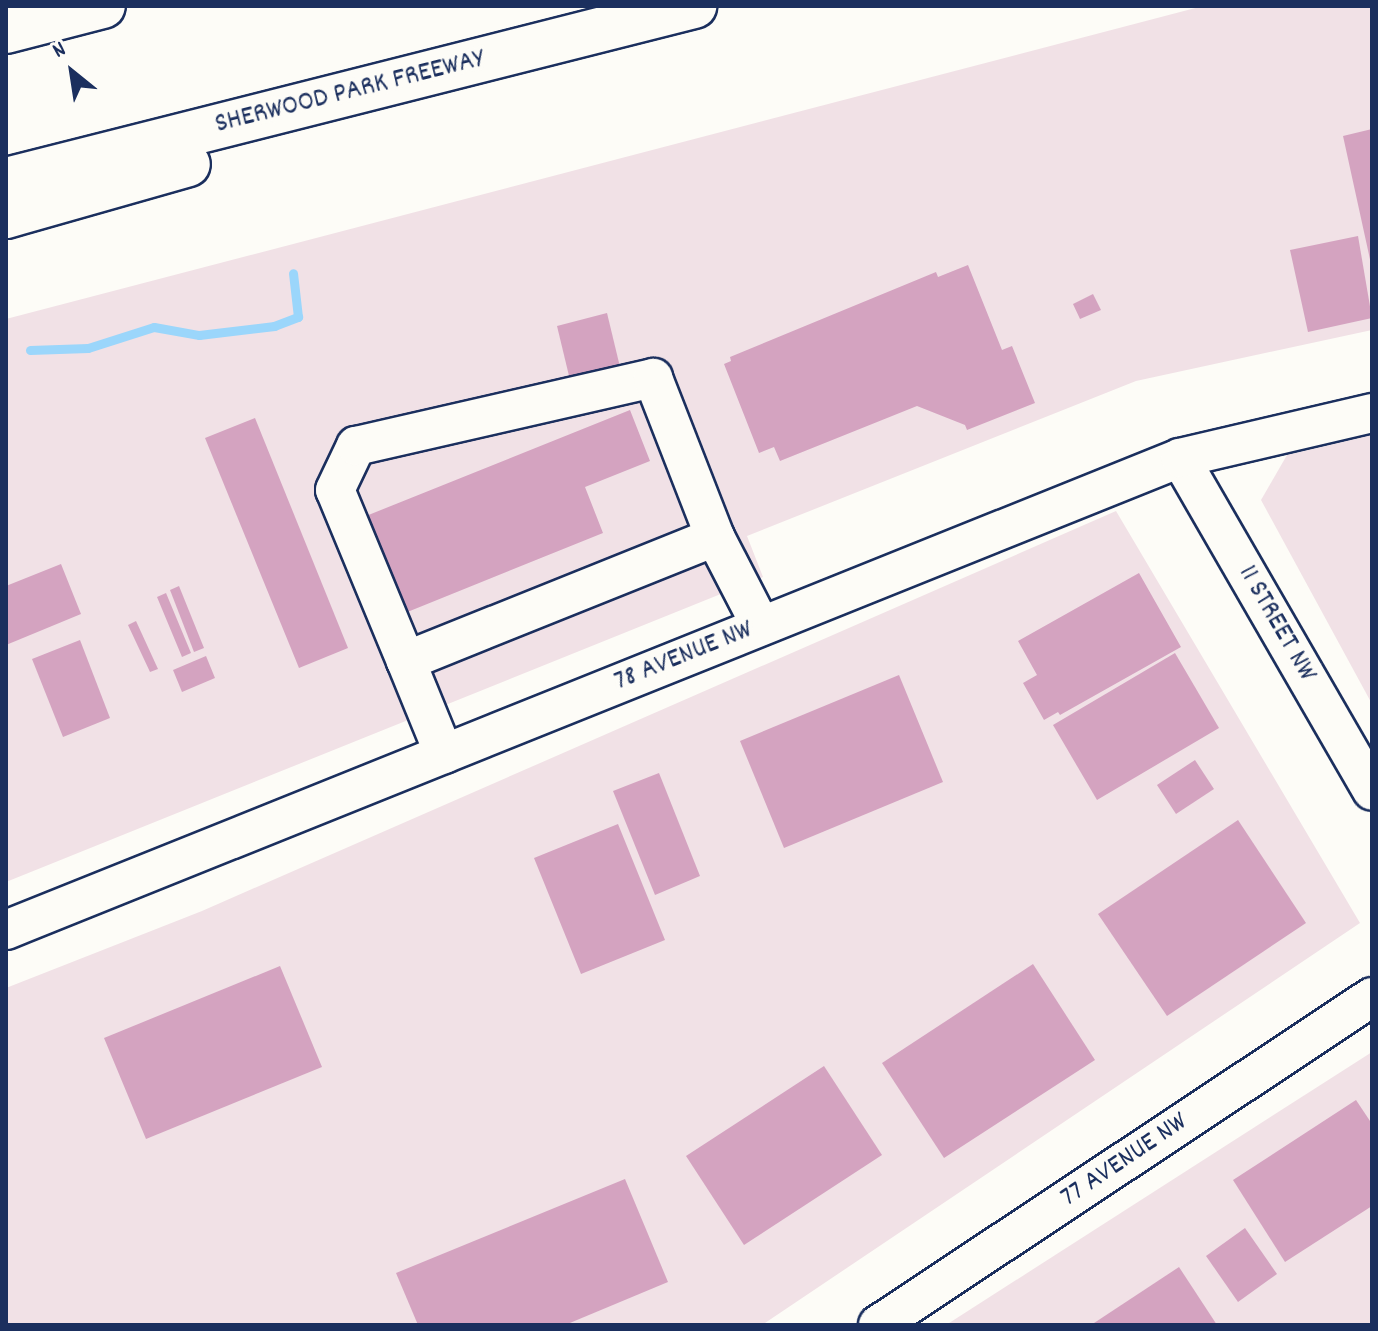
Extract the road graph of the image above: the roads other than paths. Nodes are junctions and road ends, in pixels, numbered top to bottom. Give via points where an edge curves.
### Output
1 (103, 6) edge
2 (694, 6) edge
3 (6, 31) edge
4 (396, 81) junction
5 (6, 180) edge
6 (6, 216) edge
7 (1372, 413) edge
8 (1180, 458) junction
9 (715, 537) junction
10 (761, 626) junction
11 (406, 661) junction
12 (444, 754) junction
13 (1372, 791) edge
14 (6, 930) edge
15 (1372, 997) edge
16 (878, 1325) edge

1 - 3 highway
2 - 4 highway, SHERWOOD PARK FREEWAY
4 - 5 highway, SHERWOOD PARK FREEWAY
4 - 6 highway via 217,155
7 - 8 street, 78 AVENUE NW
8 - 10 street, 78 AVENUE NW
8 - 13 street, 11 STREET NW
9 - 10 street
9 - 11 street
9 - 11 street via 653,378 356,446 335,490
10 - 12 street, 78 AVENUE NW
11 - 12 street
12 - 14 street, 78 AVENUE NW
15 - 16 street, 77 AVENUE NW

